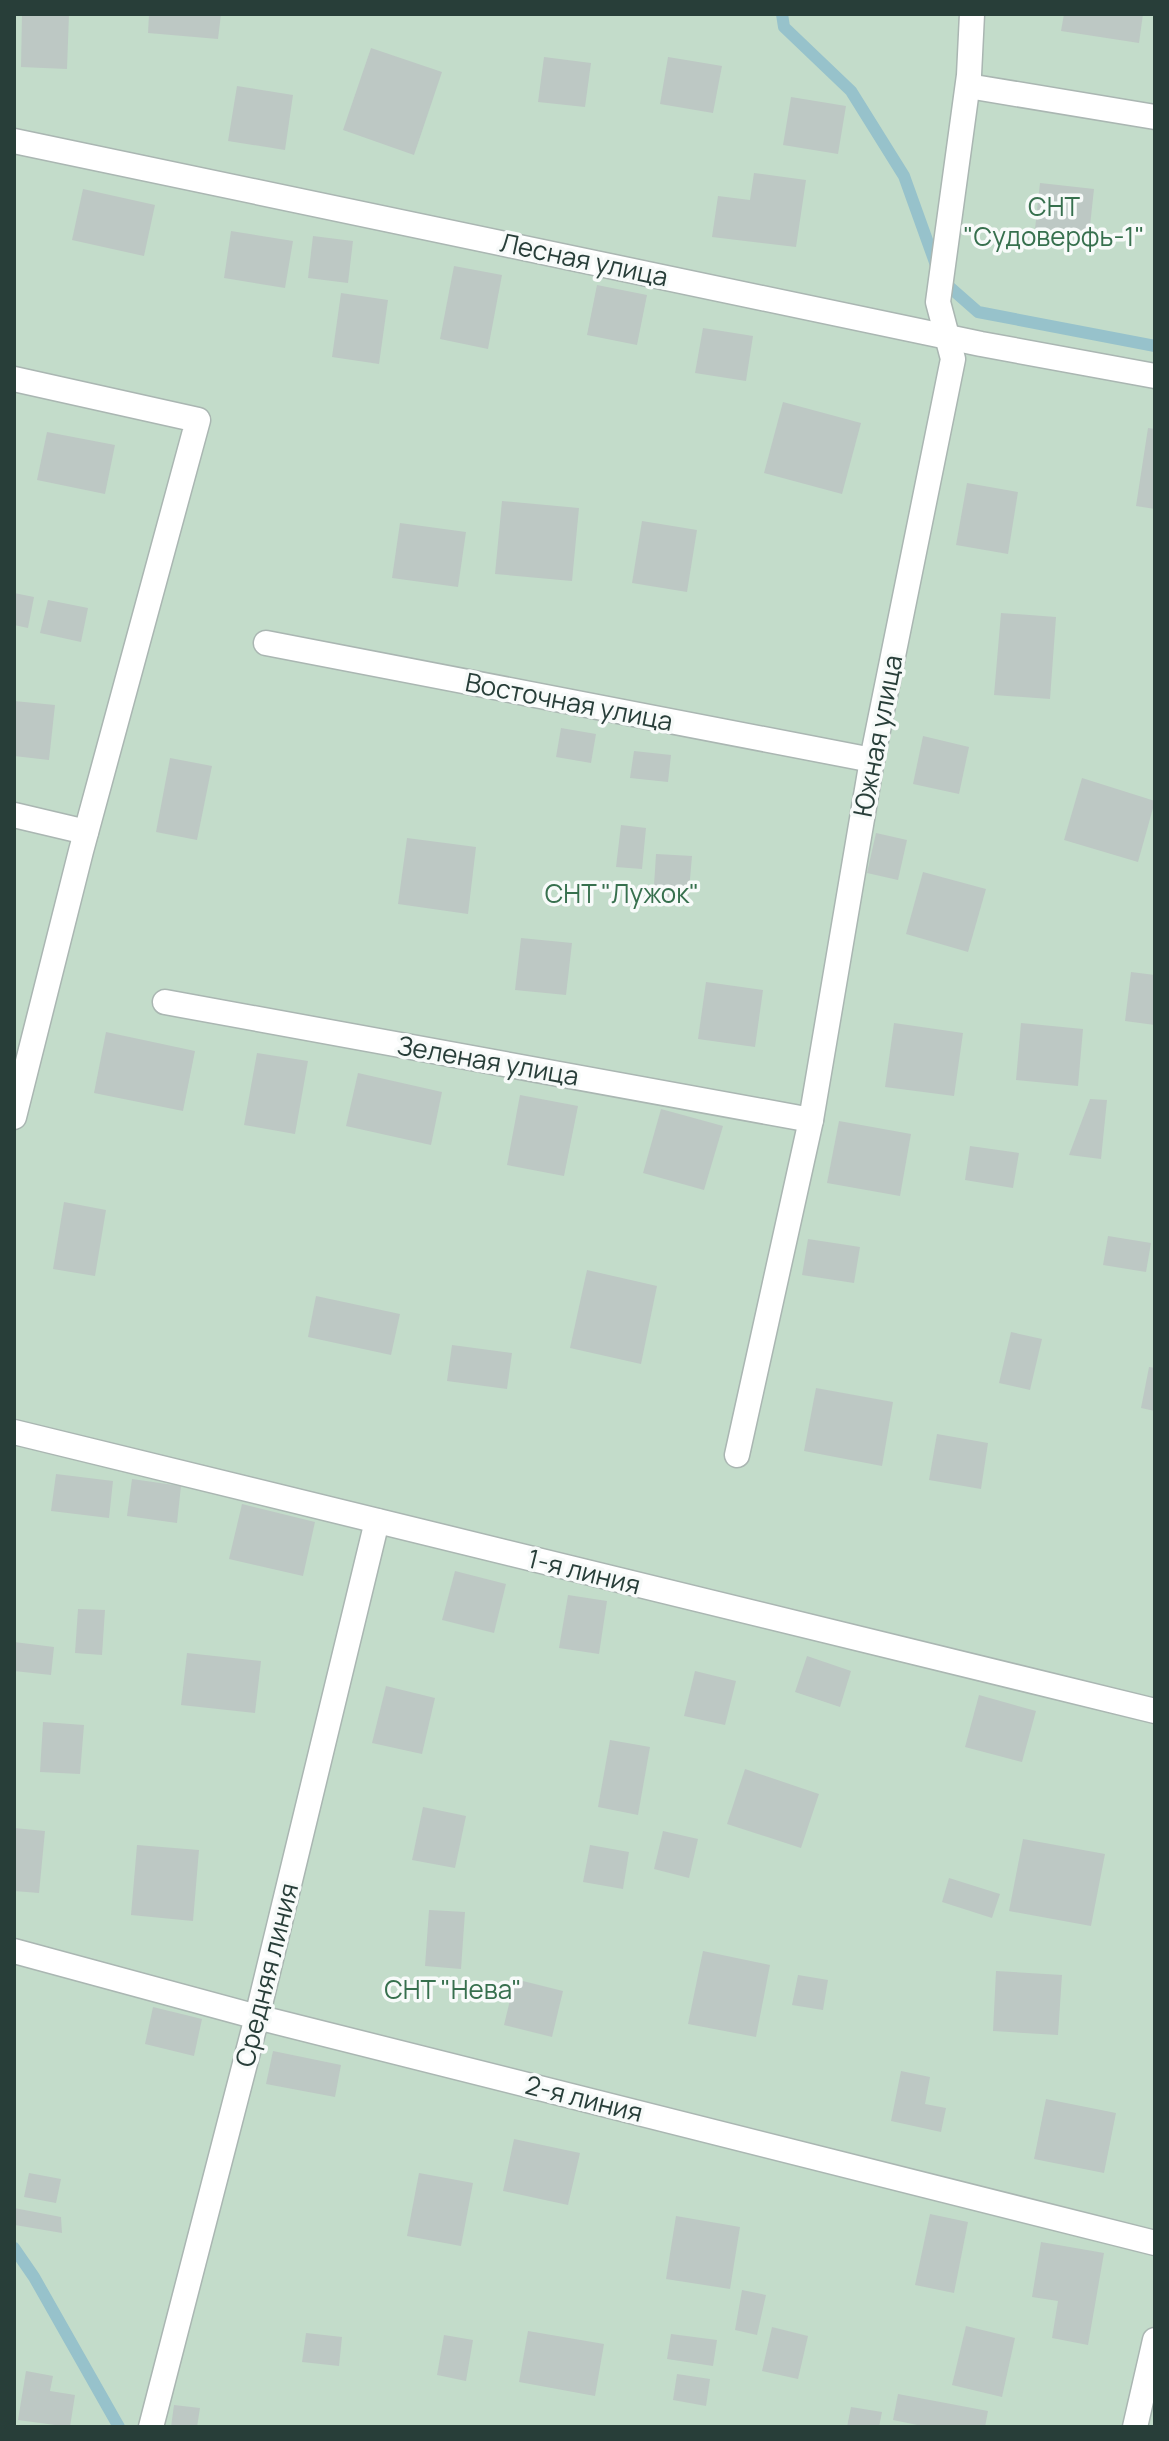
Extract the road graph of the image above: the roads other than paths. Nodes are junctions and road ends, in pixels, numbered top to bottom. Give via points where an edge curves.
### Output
1 (972, 14) edge
2 (968, 86) junction
3 (1155, 117) edge
4 (14, 141) edge
5 (947, 337) junction
6 (1155, 376) edge
7 (14, 379) edge
8 (266, 643) dead end
9 (872, 760) junction
10 (14, 815) edge
11 (86, 832) junction
12 (165, 1002) dead end
13 (14, 1117) edge
14 (811, 1120) junction
15 (14, 1432) edge
16 (737, 1455) dead end
17 (377, 1521) junction
18 (1155, 1711) edge
19 (14, 1951) edge
20 (257, 2017) junction
21 (1155, 2243) edge
22 (1155, 2340) edge
23 (151, 2427) edge
24 (1135, 2427) edge

1 - 2 street, Южная улица
2 - 3 street
2 - 5 street, Южная улица via 938,302
4 - 5 street, Лесная улица
5 - 6 street, Лесная улица
5 - 9 street, Южная улица via 953,359
7 - 11 street via 198,420
8 - 9 street, Восточная улица
9 - 14 street, Южная улица
10 - 11 street
11 - 13 street
12 - 14 street, Зеленая улица
14 - 16 street, Южная улица
15 - 17 street, 1-я линия
17 - 18 street, 1-я линия
17 - 20 street, Средняя линия
19 - 20 street, 2-я линия
20 - 21 street, 2-я линия
20 - 23 street, Средняя линия
22 - 24 street

